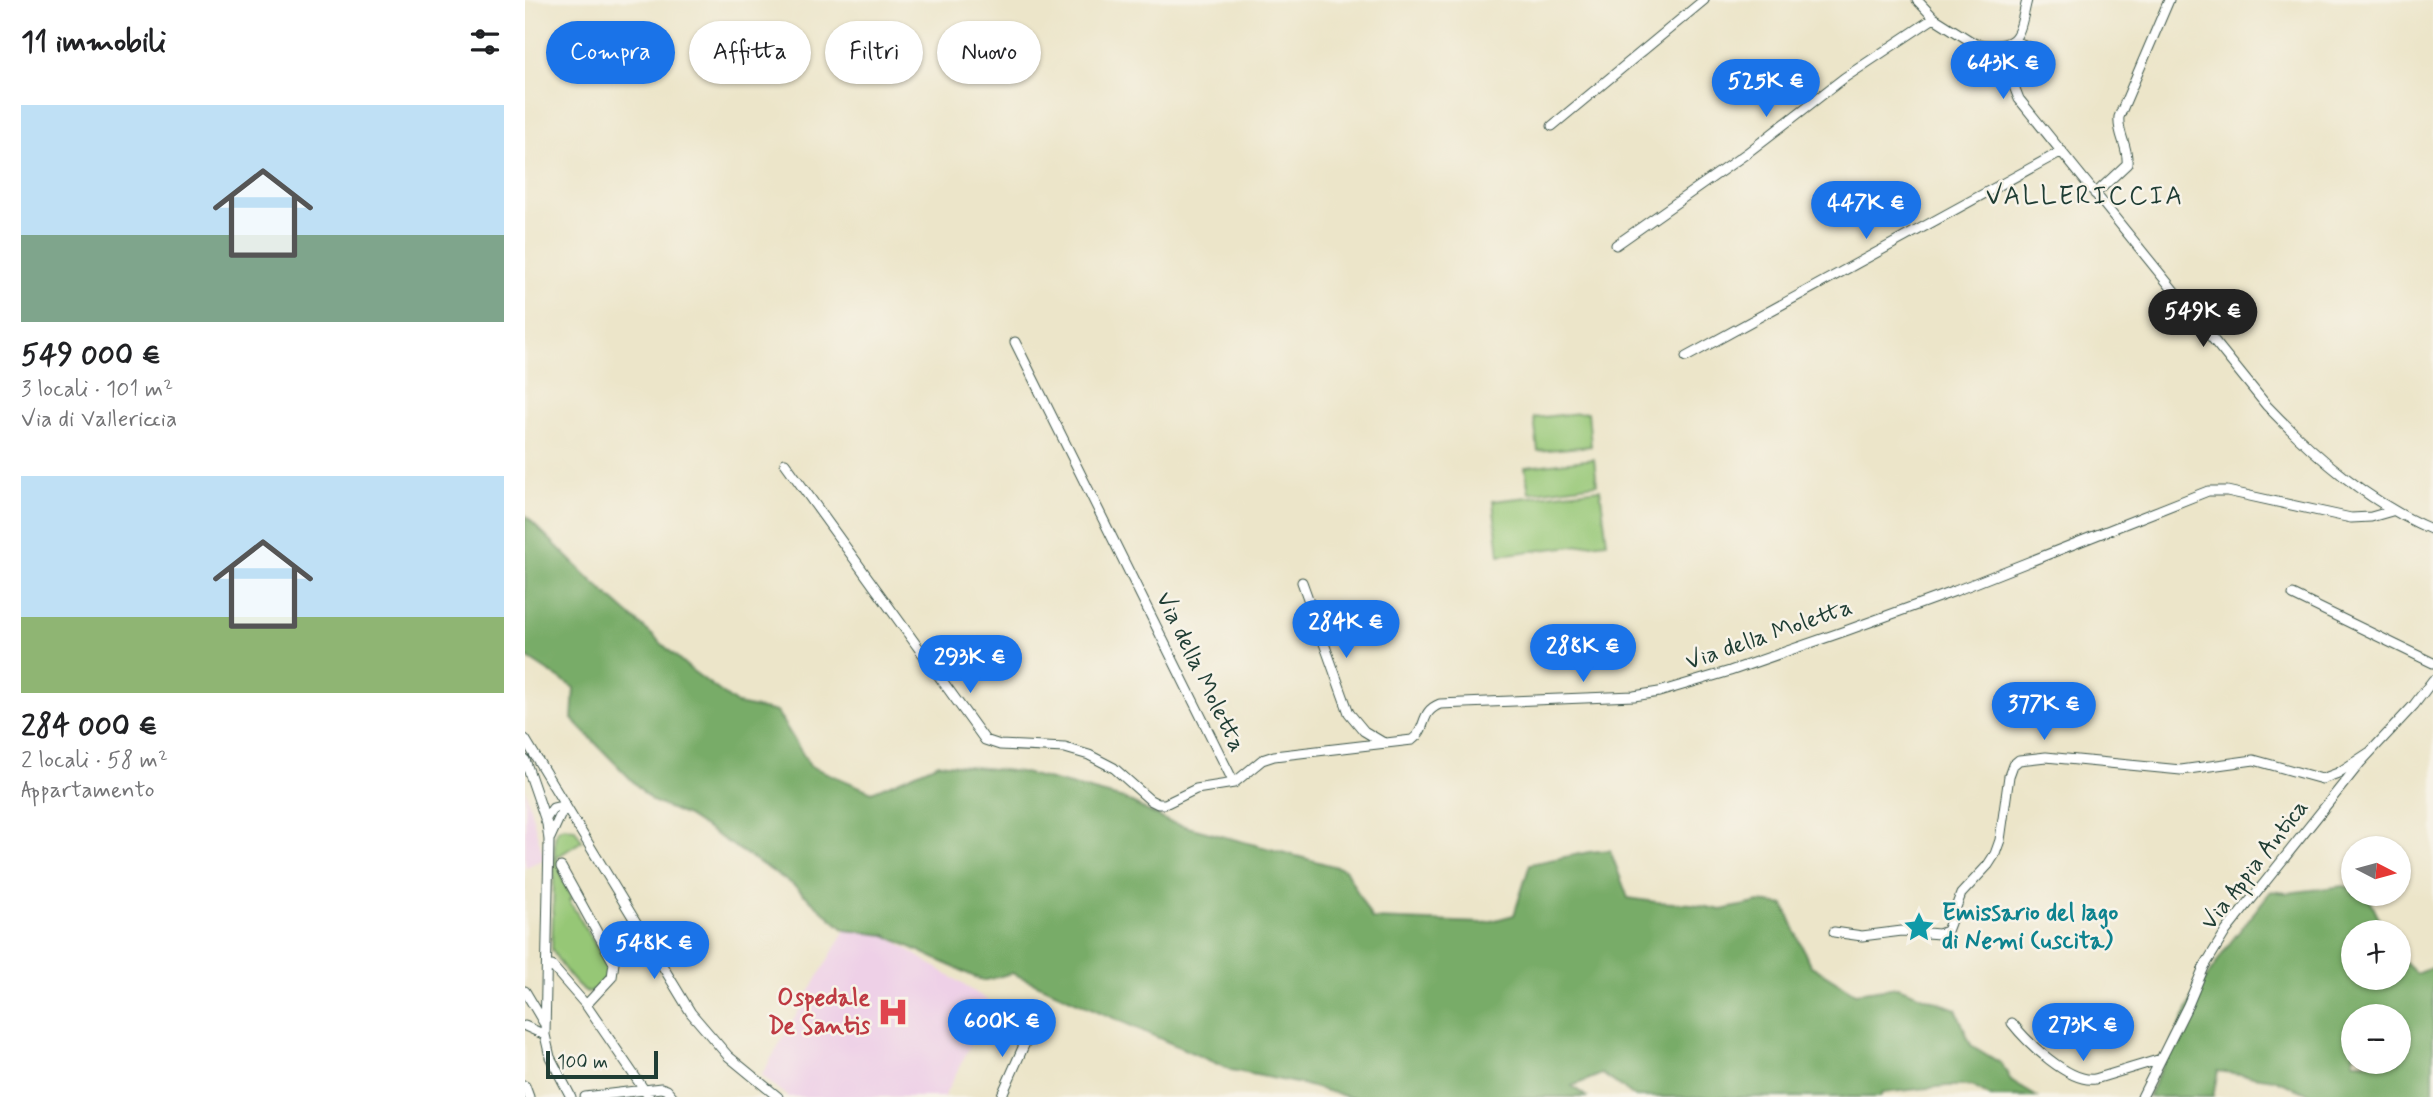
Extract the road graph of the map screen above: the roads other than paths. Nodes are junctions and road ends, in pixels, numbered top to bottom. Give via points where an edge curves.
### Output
1 (1704, 0) edge
2 (1917, 0) edge
3 (2027, 0) edge
4 (2169, 0) edge
5 (1934, 18) junction
6 (2021, 24) junction
7 (1976, 44) junction
8 (2007, 45) junction
9 (2031, 50) junction
10 (1997, 66) junction
11 (2025, 79) junction
12 (2012, 81) junction
13 (2025, 106) junction
14 (1552, 126) dead end
15 (2062, 151) junction
16 (2095, 194) junction
17 (1616, 245) dead end
18 (1015, 342) dead end
19 (1686, 358) dead end
20 (785, 463) dead end
21 (2392, 511) junction
22 (2433, 530) edge
23 (1302, 582) dead end
24 (2293, 595) dead end
25 (2433, 663) edge
26 (2433, 680) edge
27 (525, 739) edge
28 (1385, 743) junction
29 (2370, 752) junction
30 (525, 760) edge
31 (1234, 783) junction
32 (556, 790) junction
33 (535, 791) junction
34 (565, 805) junction
35 (545, 820) junction
36 (577, 825) junction
37 (554, 829) junction
38 (549, 840) junction
39 (561, 867) dead end
40 (1834, 932) dead end
41 (552, 966) dead end
42 (525, 991) edge
43 (586, 1005) junction
44 (2012, 1023) dead end
45 (545, 1024) junction
46 (525, 1026) edge
47 (1029, 1034) dead end
48 (545, 1035) junction
49 (2161, 1059) junction
50 (525, 1086) edge
51 (647, 1093) edge
52 (529, 1097) edge
53 (571, 1097) edge
54 (585, 1097) edge
55 (673, 1097) edge
56 (778, 1097) edge
57 (1001, 1097) edge
58 (2142, 1097) edge

1 - 14 street
2 - 5 street
3 - 6 street
4 - 16 street via 2119,117 2127,164
5 - 7 street
5 - 17 street
6 - 8 street
6 - 9 street
7 - 8 street
7 - 10 street via 1991,54
8 - 9 street via 2020,43
8 - 10 street via 1999,53
9 - 11 street via 2035,68
10 - 12 street
11 - 12 street
11 - 13 street via 2021,92
12 - 13 street
13 - 15 street
15 - 16 street
15 - 19 street
16 - 21 street via 2267,406 2349,481
18 - 31 street, Via della Moletta
20 - 31 street via 985,740 1065,748 1089,755 1114,768 1158,804 1196,789
21 - 22 street
21 - 28 street, Via della Moletta via 2347,518 2227,491 2208,491 1955,591 1739,668 1634,696 1440,704 1428,711 1414,739
23 - 28 street via 1349,713 1364,731
24 - 25 street
26 - 29 street, Via Appia Antica
27 - 32 street
28 - 31 street, Via della Moletta via 1274,756
29 - 40 street via 2322,779 2254,760 2177,771 2046,757 2019,760 2009,776 1994,855 1963,891 1947,931 1862,936
29 - 49 street, Via Appia Antica via 2212,951
30 - 33 street
32 - 33 street
32 - 34 street
33 - 35 street
34 - 35 street via 551,810
34 - 36 street
34 - 37 street
35 - 38 street
36 - 37 street via 562,823
36 - 56 street via 695,1018 734,1062
37 - 38 street
38 - 45 street
39 - 43 street via 614,963 612,977
41 - 43 street
42 - 45 street
43 - 51 street
44 - 49 street via 2033,1048 2085,1080
45 - 48 street
46 - 48 street
47 - 57 street
48 - 53 street via 550,1057
49 - 58 street, Via Appia Antica
50 - 52 street
51 - 54 street
51 - 55 street via 663,1088

